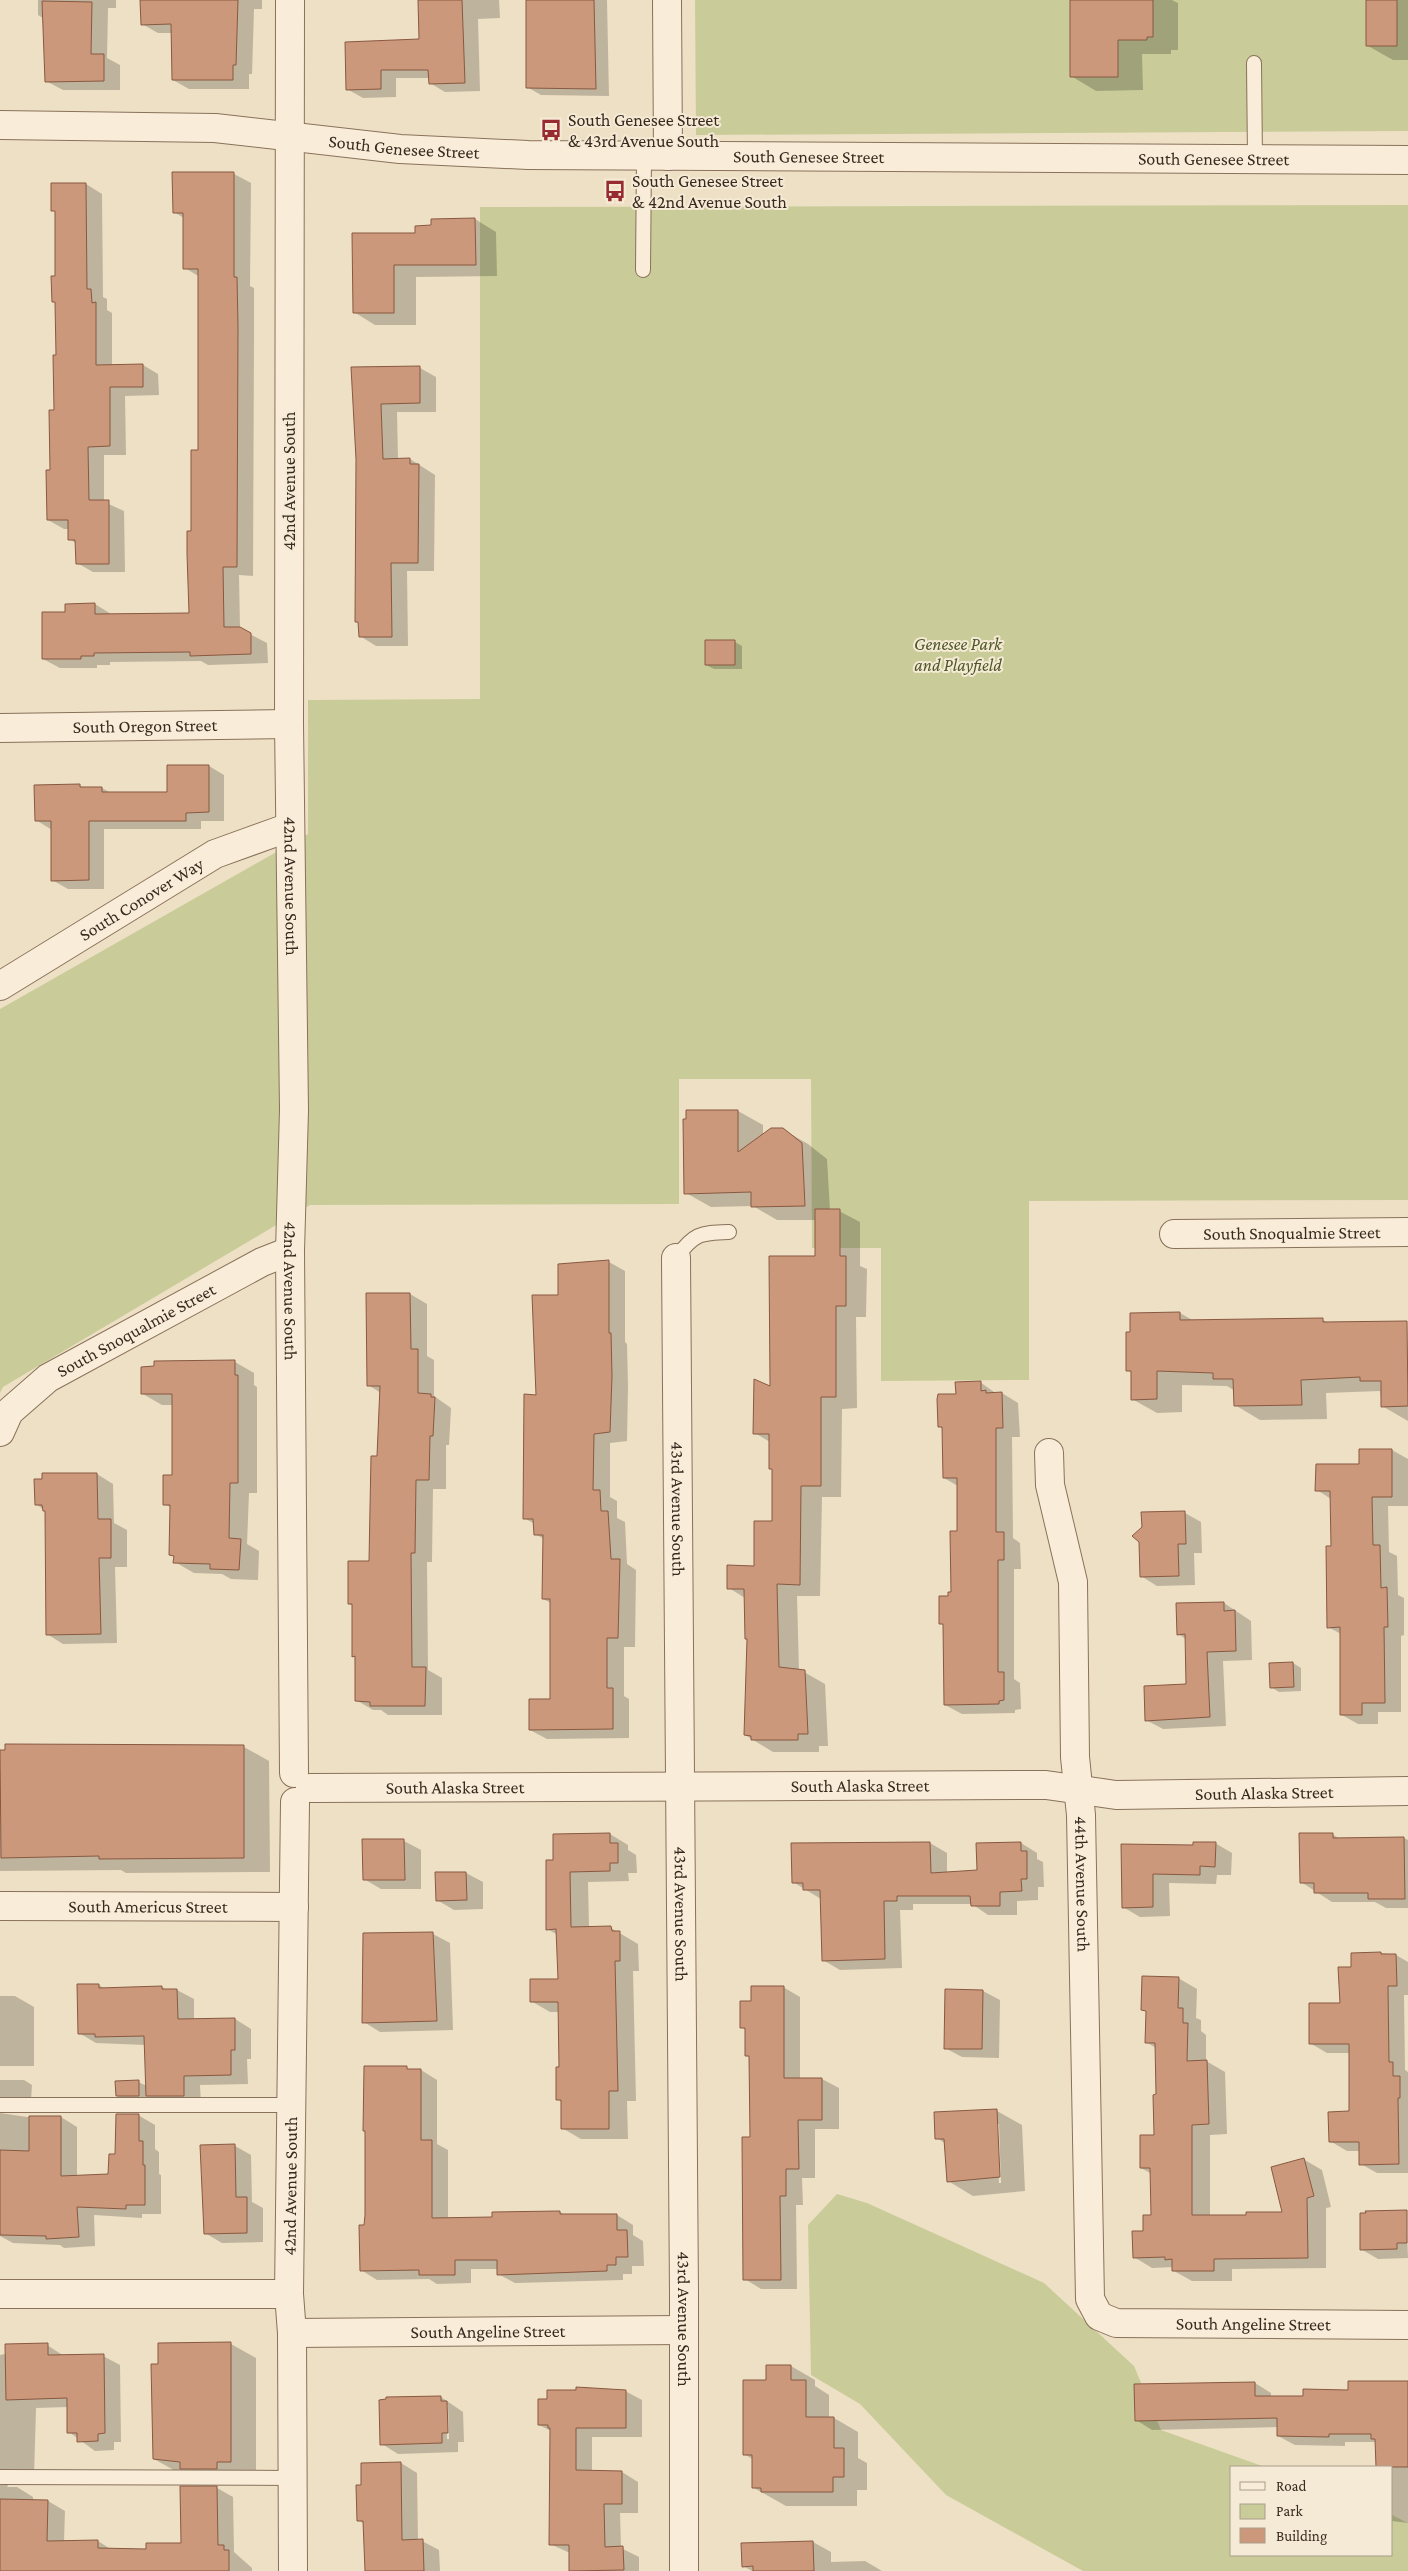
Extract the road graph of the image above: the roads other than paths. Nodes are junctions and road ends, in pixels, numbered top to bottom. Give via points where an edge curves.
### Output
1 (290, 0) edge
2 (667, 0) edge
3 (1254, 63) dead end
4 (0, 125) edge
5 (289, 136) junction
6 (656, 156) junction
7 (1255, 160) junction
8 (1408, 160) edge
9 (643, 270) dead end
10 (289, 724) junction
11 (0, 728) edge
12 (290, 827) junction
13 (0, 986) edge
14 (729, 1232) dead end
15 (1408, 1232) edge
16 (1174, 1234) dead end
17 (290, 1251) junction
18 (676, 1258) joint
19 (0, 1432) edge
20 (1050, 1453) dead end
21 (300, 1787) junction
22 (681, 1787) junction
23 (1078, 1789) junction
24 (1408, 1791) edge
25 (0, 1906) edge
26 (294, 1907) junction
27 (0, 2105) edge
28 (291, 2105) junction
29 (0, 2294) edge
30 (289, 2294) junction
31 (1099, 2316) joint
32 (1408, 2325) edge
33 (684, 2330) junction
34 (292, 2333) junction
35 (0, 2478) edge
36 (293, 2478) junction
37 (294, 2571) edge
38 (684, 2571) edge

1 - 5 street, 42nd Avenue South
2 - 6 street
3 - 7 lane
4 - 5 street, South Genesee Street via 214,128
5 - 6 street, South Genesee Street via 420,150
5 - 10 street, 42nd Avenue South
6 - 7 street, South Genesee Street
6 - 9 lane
7 - 8 street, South Genesee Street
10 - 11 street, South Oregon Street
10 - 12 street, 42nd Avenue South
12 - 13 street, South Conover Way via 214,854
12 - 17 street, 42nd Avenue South via 294,1110
14 - 18 lane via 700,1233
15 - 16 street, South Snoqualmie Street
17 - 19 street, South Snoqualmie Street via 262,1262 48,1378 9,1412
17 - 21 street, 42nd Avenue South
18 - 22 street, 43rd Avenue South
20 - 23 street, 44th Avenue South via 1050,1485 1073,1582
21 - 22 street, South Alaska Street
21 - 26 street, 42nd Avenue South
22 - 23 street, South Alaska Street via 1046,1784
22 - 33 street, 43rd Avenue South
23 - 24 street, South Alaska Street via 1116,1795
23 - 31 street, 44th Avenue South via 1090,2299
25 - 26 street, South Americus Street
26 - 28 street, 42nd Avenue South
27 - 28 lane
28 - 30 street, 42nd Avenue South
29 - 30 street
30 - 34 street, 42nd Avenue South
31 - 32 street, South Angeline Street via 1116,2324
33 - 34 street, South Angeline Street
33 - 38 street, 43rd Avenue South
34 - 36 street, 42nd Avenue South
35 - 36 lane
36 - 37 street, 42nd Avenue South

